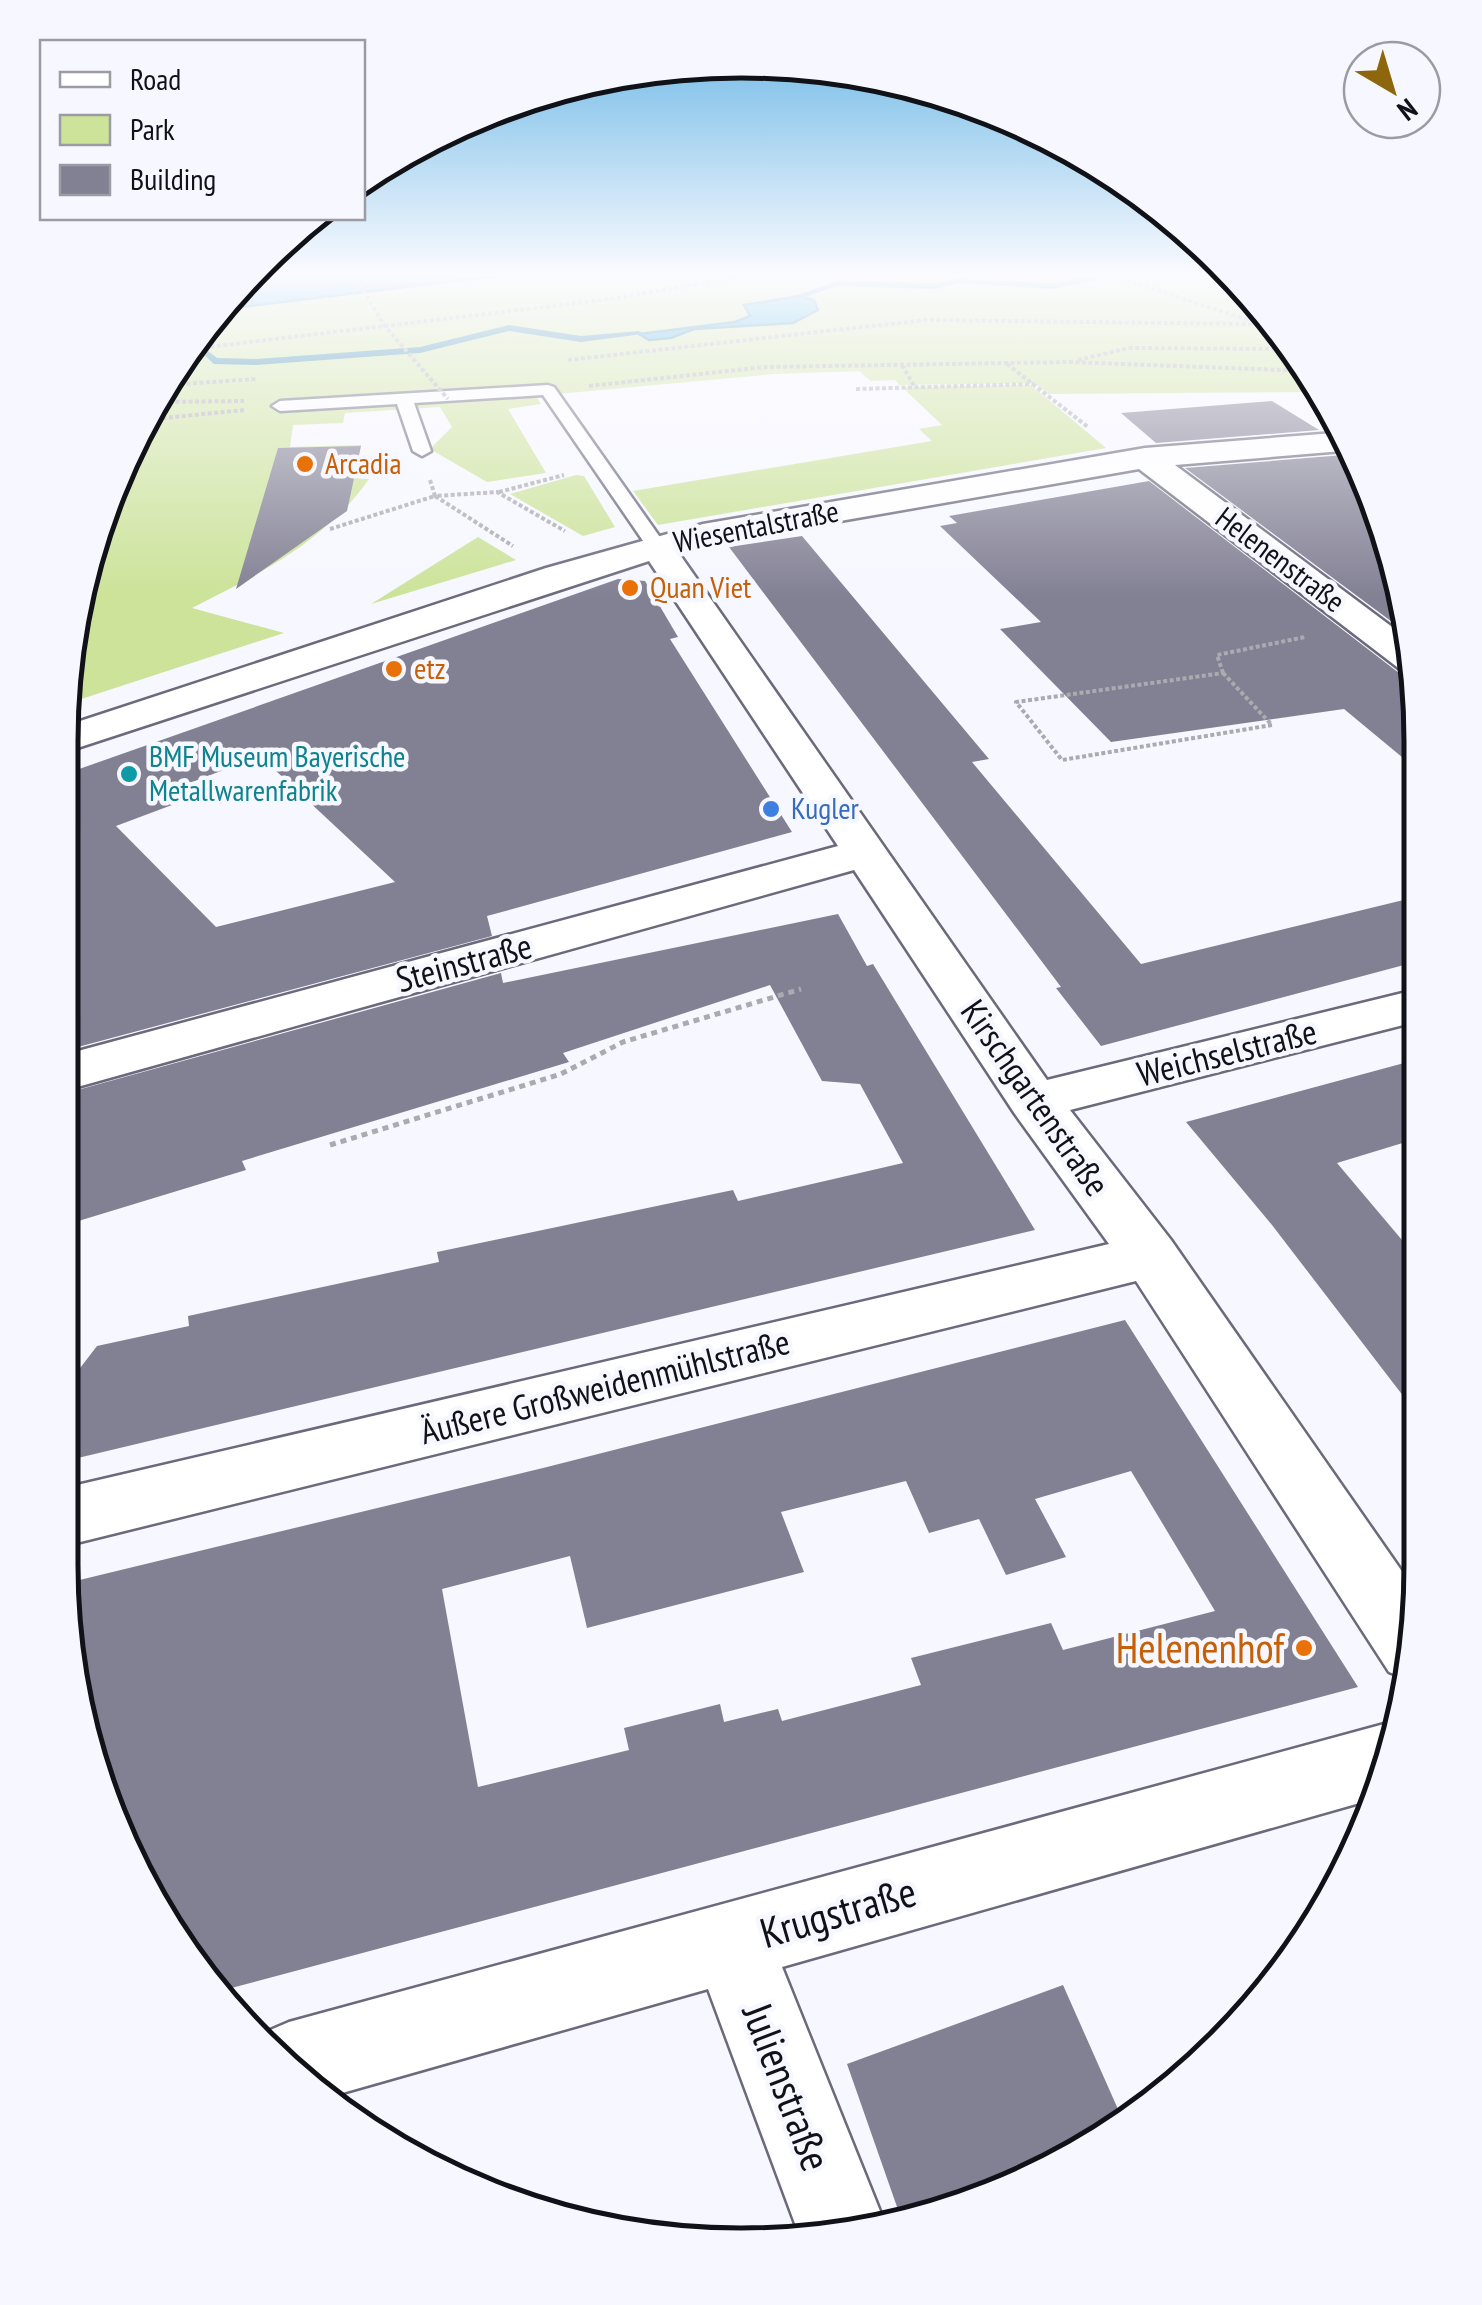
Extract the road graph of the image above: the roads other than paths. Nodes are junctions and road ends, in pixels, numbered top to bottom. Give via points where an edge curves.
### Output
1 (405, 402) junction
2 (280, 406) road end
3 (1333, 443) edge
4 (422, 452) dead end
5 (1144, 458) junction
6 (657, 547) junction
7 (1398, 649) edge
8 (78, 736) edge
9 (865, 853) junction
10 (1404, 1009) edge
11 (78, 1069) edge
12 (1034, 1101) junction
13 (1150, 1256) junction
14 (78, 1514) edge
15 (1401, 1629) edge
16 (1374, 1762) edge
17 (731, 1942) junction
18 (301, 2061) edge
19 (838, 2220) edge

1 - 2 lane
1 - 4 lane
1 - 6 lane via 548,390
3 - 5 street, Wiesentalstraße
5 - 6 street, Wiesentalstraße
5 - 7 street, Helenenstraße
6 - 8 street, Wiesentalstraße
6 - 9 street, Kirschgartenstraße
9 - 11 street, Steinstraße
9 - 12 street, Kirschgartenstraße
10 - 12 street, Weichselstraße
12 - 13 street, Kirschgartenstraße
13 - 14 street, Äußere Großweidenmühlstraße
13 - 15 street, Kirschgartenstraße
16 - 17 street, Krugstraße
17 - 18 street, Krugstraße
17 - 19 street, Julienstraße

